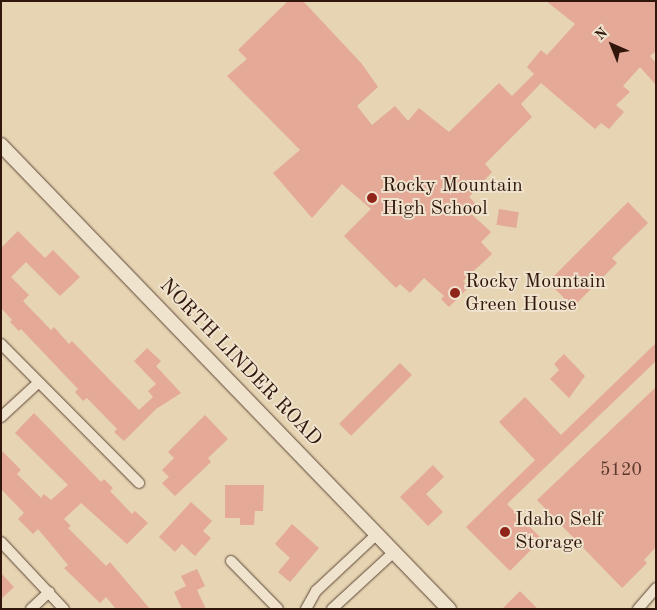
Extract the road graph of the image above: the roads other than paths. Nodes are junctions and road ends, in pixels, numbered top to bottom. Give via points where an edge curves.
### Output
1 (1, 144) edge
2 (1, 344) edge
3 (38, 383) junction
4 (1, 417) edge
5 (139, 484) dead end
6 (377, 534) junction
7 (1, 542) edge
8 (394, 552) junction
9 (231, 561) dead end
10 (656, 588) edge
11 (48, 592) junction
12 (31, 609) edge
13 (64, 609) edge
14 (278, 609) edge
15 (306, 609) edge
16 (332, 609) edge
17 (449, 609) edge
18 (638, 609) edge

1 - 6 main road, NORTH LINDER ROAD
2 - 3 street
3 - 4 street
3 - 5 street
6 - 8 main road, NORTH LINDER ROAD
6 - 15 street via 316,592
7 - 11 street
8 - 16 street
8 - 17 main road, NORTH LINDER ROAD
9 - 14 street
10 - 18 street
11 - 12 street
11 - 13 street

